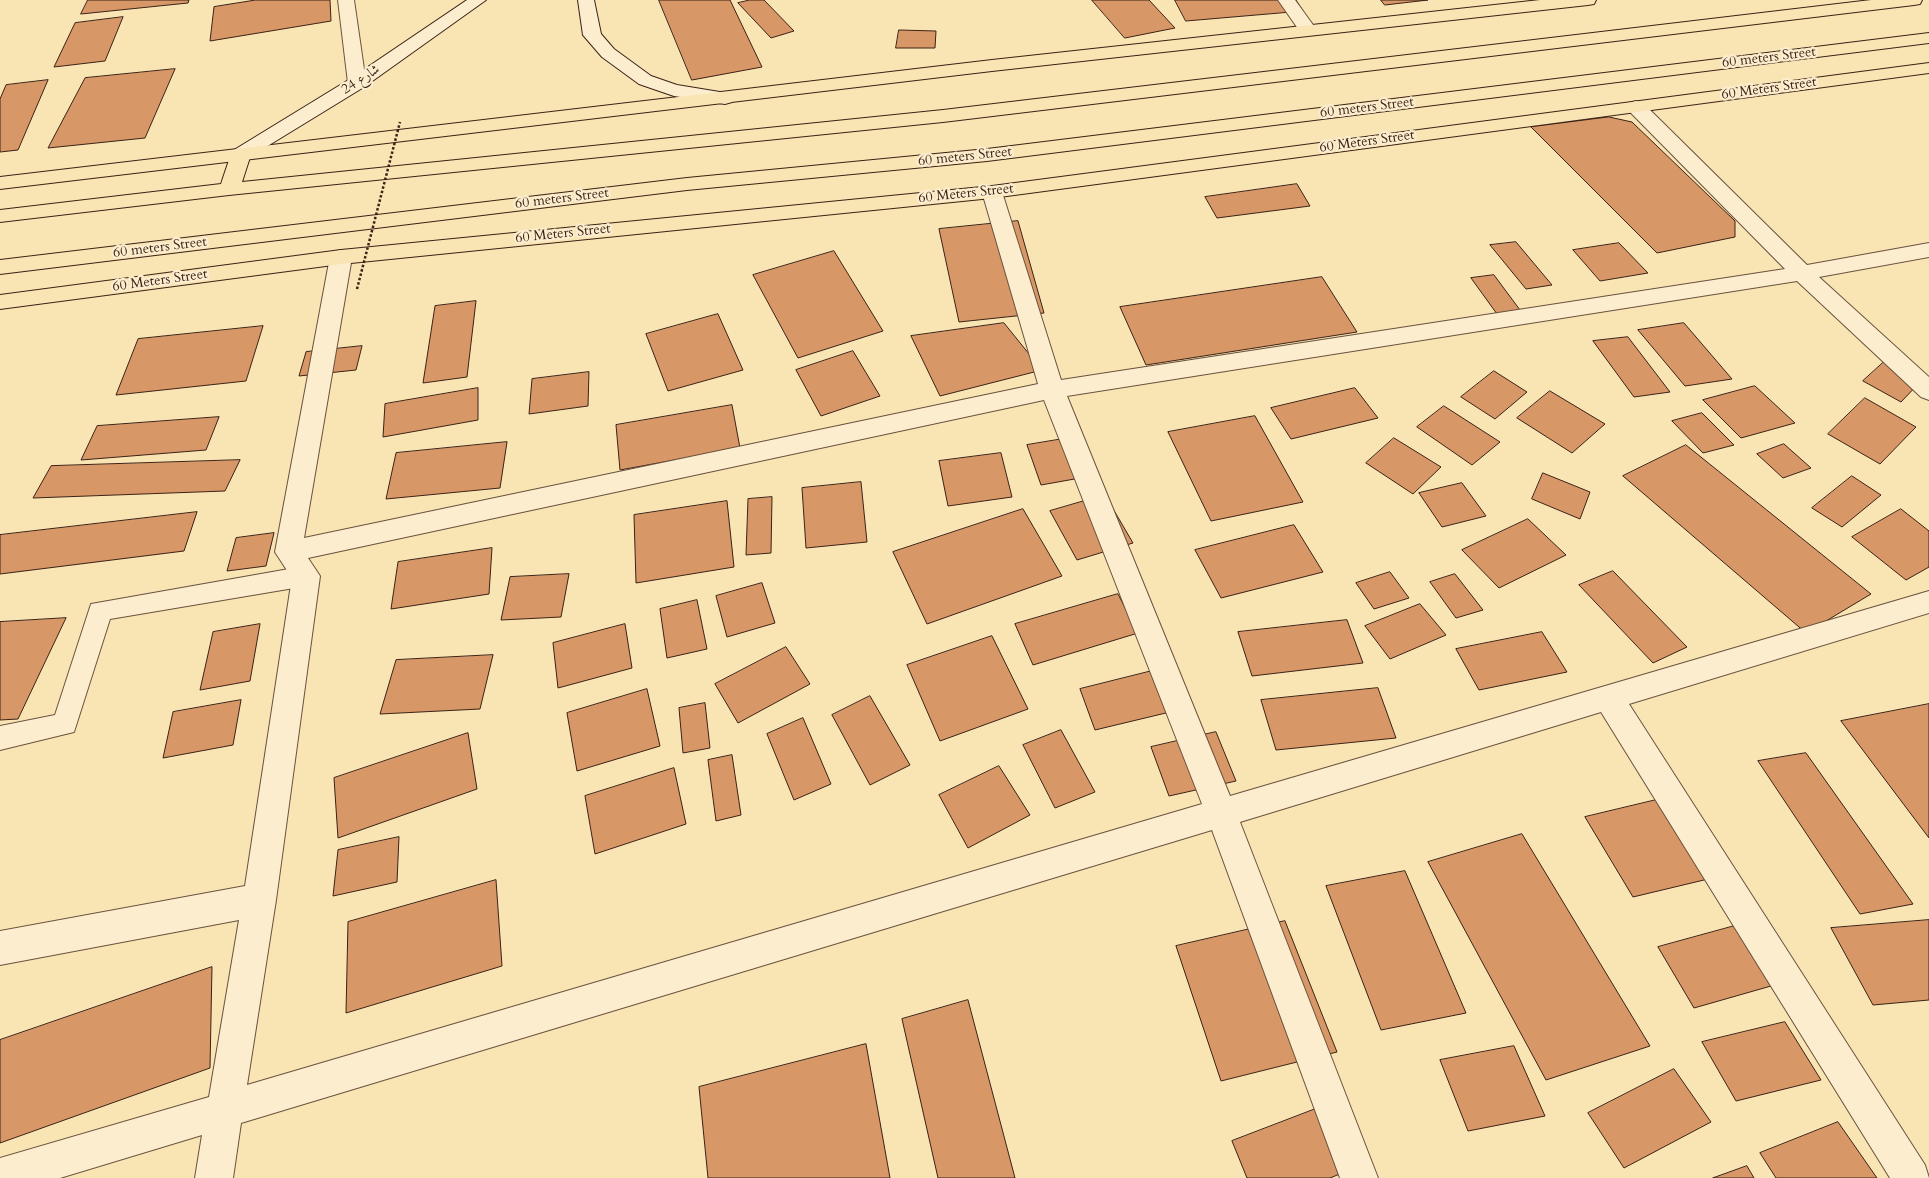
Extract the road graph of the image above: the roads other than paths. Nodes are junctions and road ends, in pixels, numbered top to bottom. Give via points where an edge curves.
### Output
1 (346, 0) edge
2 (478, 0) edge
3 (586, 0) edge
4 (1286, 0) edge
5 (1588, 0) edge
6 (1914, 0) edge
7 (1307, 29) junction
8 (1926, 40) edge
9 (1929, 68) edge
10 (357, 83) junction
11 (725, 98) junction
12 (1636, 107) junction
13 (241, 154) junction
14 (0, 183) edge
15 (229, 189) junction
16 (992, 192) junction
17 (0, 216) edge
18 (1929, 250) edge
19 (341, 256) junction
20 (0, 267) edge
21 (1802, 273) junction
22 (0, 302) edge
23 (1052, 390) junction
24 (1929, 391) edge
25 (288, 552) junction
26 (306, 576) junction
27 (1929, 602) edge
28 (1608, 697) junction
29 (0, 738) edge
30 (1221, 813) junction
31 (259, 900) junction
32 (0, 948) edge
33 (224, 1111) junction
34 (1917, 1174) edge
35 (0, 1176) edge
36 (214, 1178) edge
37 (1359, 1178) edge

1 - 10 street
2 - 10 street, شارع 24
3 - 11 street via 592,34 608,53 645,80 674,90
4 - 7 street
5 - 7 main road
6 - 15 main road via 943,116
7 - 11 main road
8 - 20 main road, 60 meters Street via 987,155 687,184
9 - 12 main road, 60 Meters Street
10 - 13 street, شارع 24
11 - 13 main road
12 - 16 main road, 60 Meters Street
12 - 21 street
13 - 14 main road
13 - 15 main road
15 - 17 main road
16 - 19 main road, 60 Meters Street
16 - 23 street
18 - 21 street
19 - 22 main road, 60 Meters Street
19 - 25 street
21 - 23 street
21 - 24 street
23 - 25 street
23 - 30 street
25 - 26 street
26 - 29 lane via 100,611 64,724
26 - 31 street
27 - 28 street
28 - 30 street
28 - 34 street
30 - 33 street
30 - 37 street
31 - 32 street
31 - 33 street
33 - 35 street
33 - 36 street

